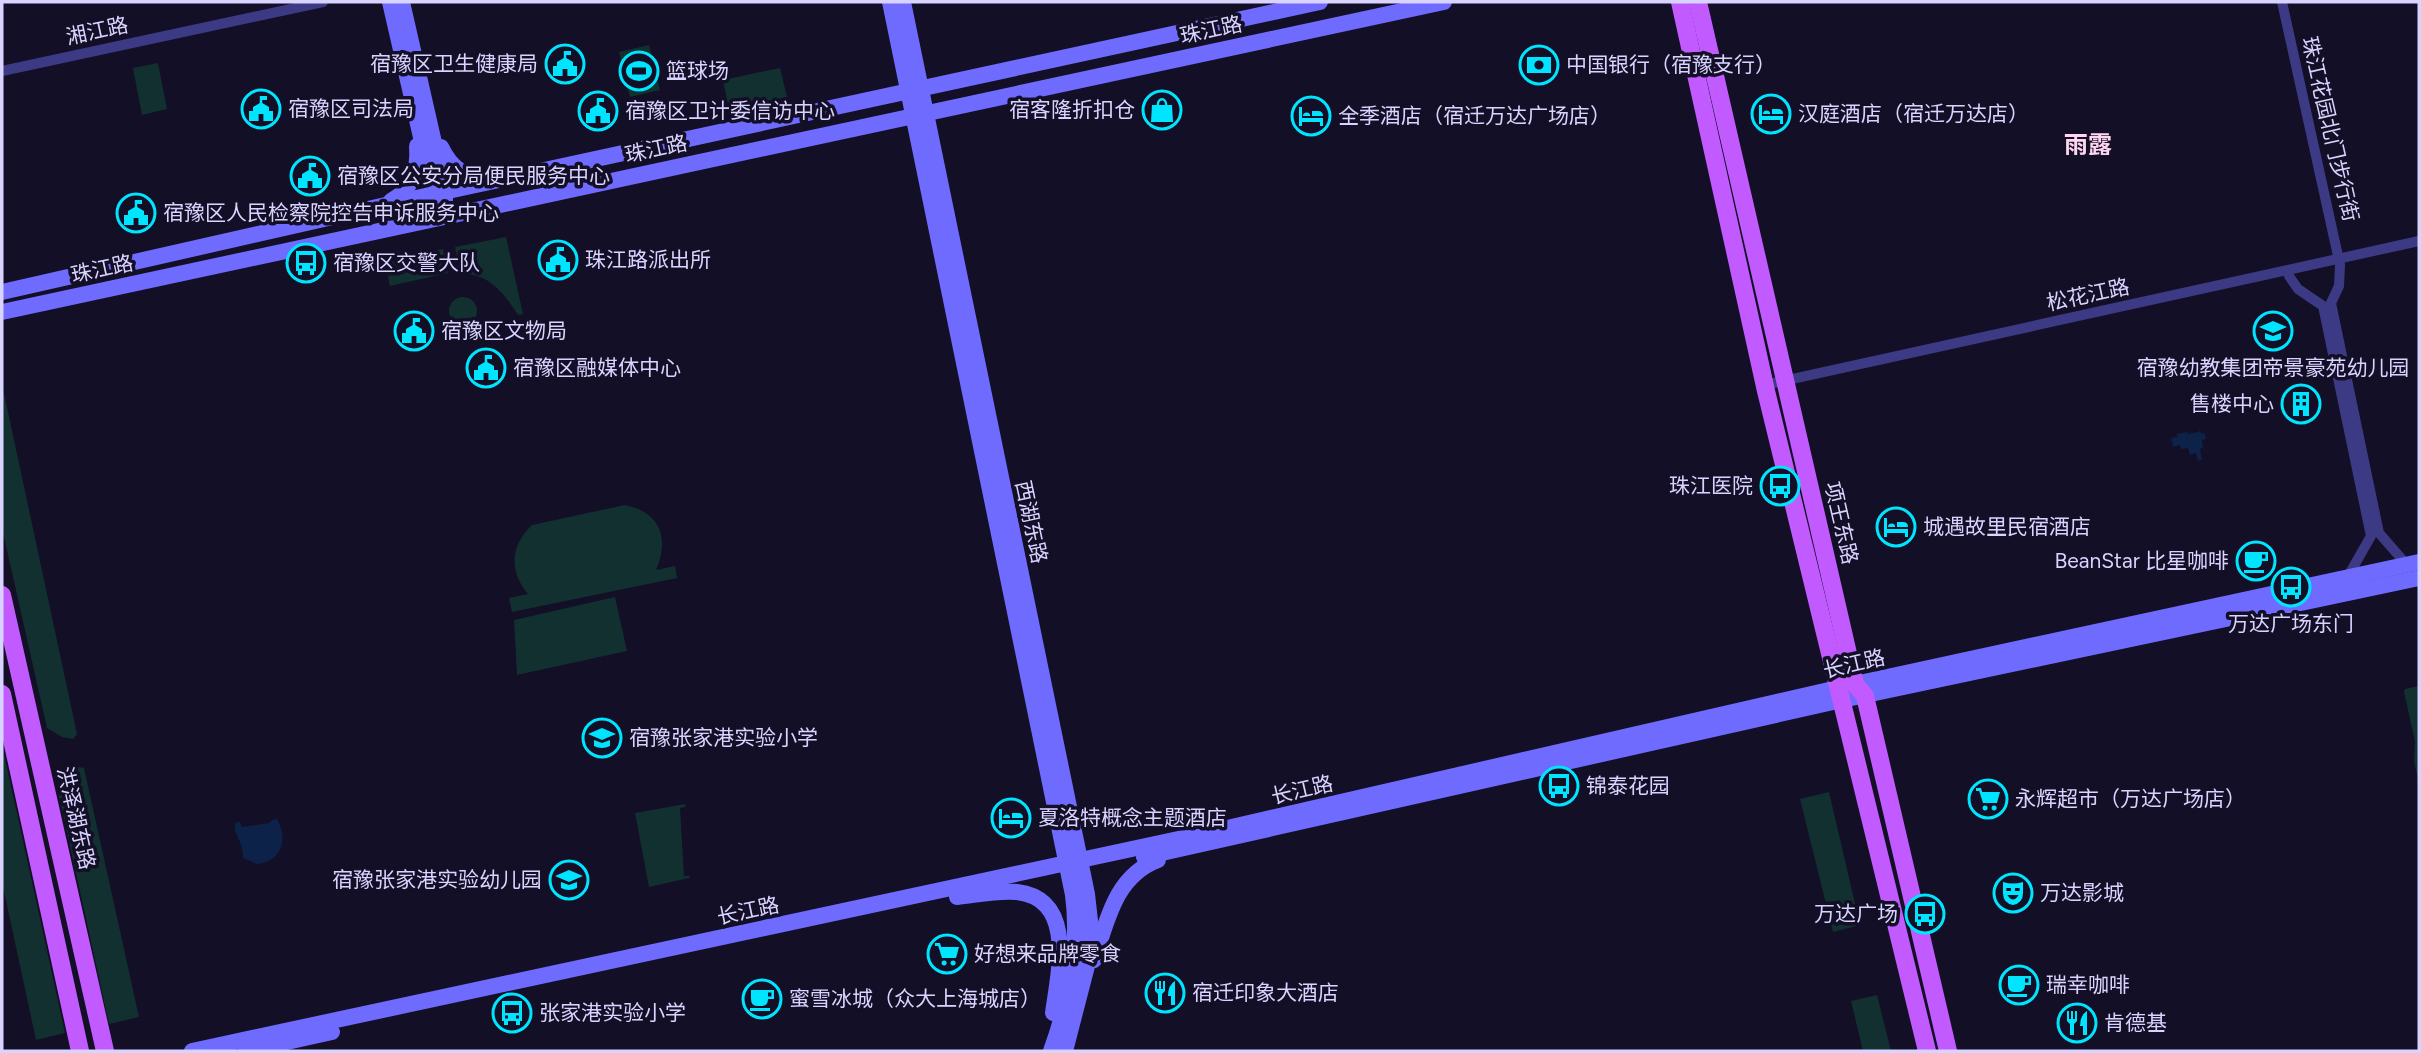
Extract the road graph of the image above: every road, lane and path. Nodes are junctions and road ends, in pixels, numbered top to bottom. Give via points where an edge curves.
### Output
1 (323, 2) edge
2 (390, 2) edge
3 (402, 2) edge
4 (890, 2) edge
5 (903, 2) edge
6 (1320, 2) edge
7 (1444, 2) edge
8 (1680, 2) edge
9 (1698, 2) edge
10 (2282, 2) edge
11 (2, 71) edge
12 (915, 90) junction
13 (417, 94) junction
14 (920, 113) junction
15 (508, 178) junction
16 (439, 192) junction
17 (383, 205) junction
18 (445, 216) junction
19 (2419, 241) edge
20 (2419, 248) edge
21 (2339, 262) junction
22 (2289, 276) junction
23 (2, 292) edge
24 (2, 312) edge
25 (1785, 384) junction
26 (1766, 388) junction
27 (2413, 564) edge
28 (2347, 578) junction
29 (2419, 578) edge
30 (2, 595) edge
31 (1851, 692) junction
32 (2, 694) edge
33 (1189, 848) junction
34 (1074, 867) junction
35 (957, 897) junction
36 (80, 1051) edge
37 (105, 1051) edge
38 (191, 1051) edge
39 (246, 1051) edge
40 (1057, 1051) edge
41 (1927, 1051) edge
42 (1948, 1051) edge

1 - 11 street, 湘江路
2 - 13 street
3 - 13 street
4 - 12 street, 西湖东路
5 - 12 street, 西湖东路
6 - 12 street, 珠江路
7 - 14 street, 珠江路
8 - 26 main road, 项王东路
9 - 25 main road, 项王东路
10 - 21 street, 珠江花园北门步行街
12 - 14 street, 西湖东路
12 - 15 street, 珠江路
13 - 15 street via 451,165 477,178
13 - 16 street
13 - 17 street via 417,167 405,191
14 - 18 street, 珠江路
14 - 34 street, 西湖东路
15 - 16 street, 珠江路
16 - 17 street, 珠江路
16 - 18 street
17 - 23 street, 珠江路
18 - 24 street, 珠江路
19 - 21 street, 松花江路
20 - 21 street, 松花江路
21 - 22 street, 松花江路
21 - 25 street, 松花江路
21 - 27 street via 2339,286 2331,303 2379,533
22 - 25 street, 松花江路
22 - 28 street via 2298,289 2323,306 2371,536
25 - 26 street, 松花江路
25 - 31 main road, 项王东路
26 - 31 main road, 项王东路
27 - 28 street, 长江路
28 - 31 street, 长江路
29 - 31 street, 长江路
30 - 37 main road, 洪泽湖东路
31 - 33 street, 长江路
31 - 34 street, 长江路
31 - 41 main road, 项王东路
31 - 42 main road, 项王东路
32 - 36 main road
33 - 34 street, 长江路
33 - 40 street via 1143,866 1123,886
34 - 35 street, 长江路
34 - 38 street, 长江路
34 - 40 street, 西湖东路 via 1090,921 1090,945
35 - 39 street, 长江路
35 - 40 street via 1022,893 1051,913 1061,951

